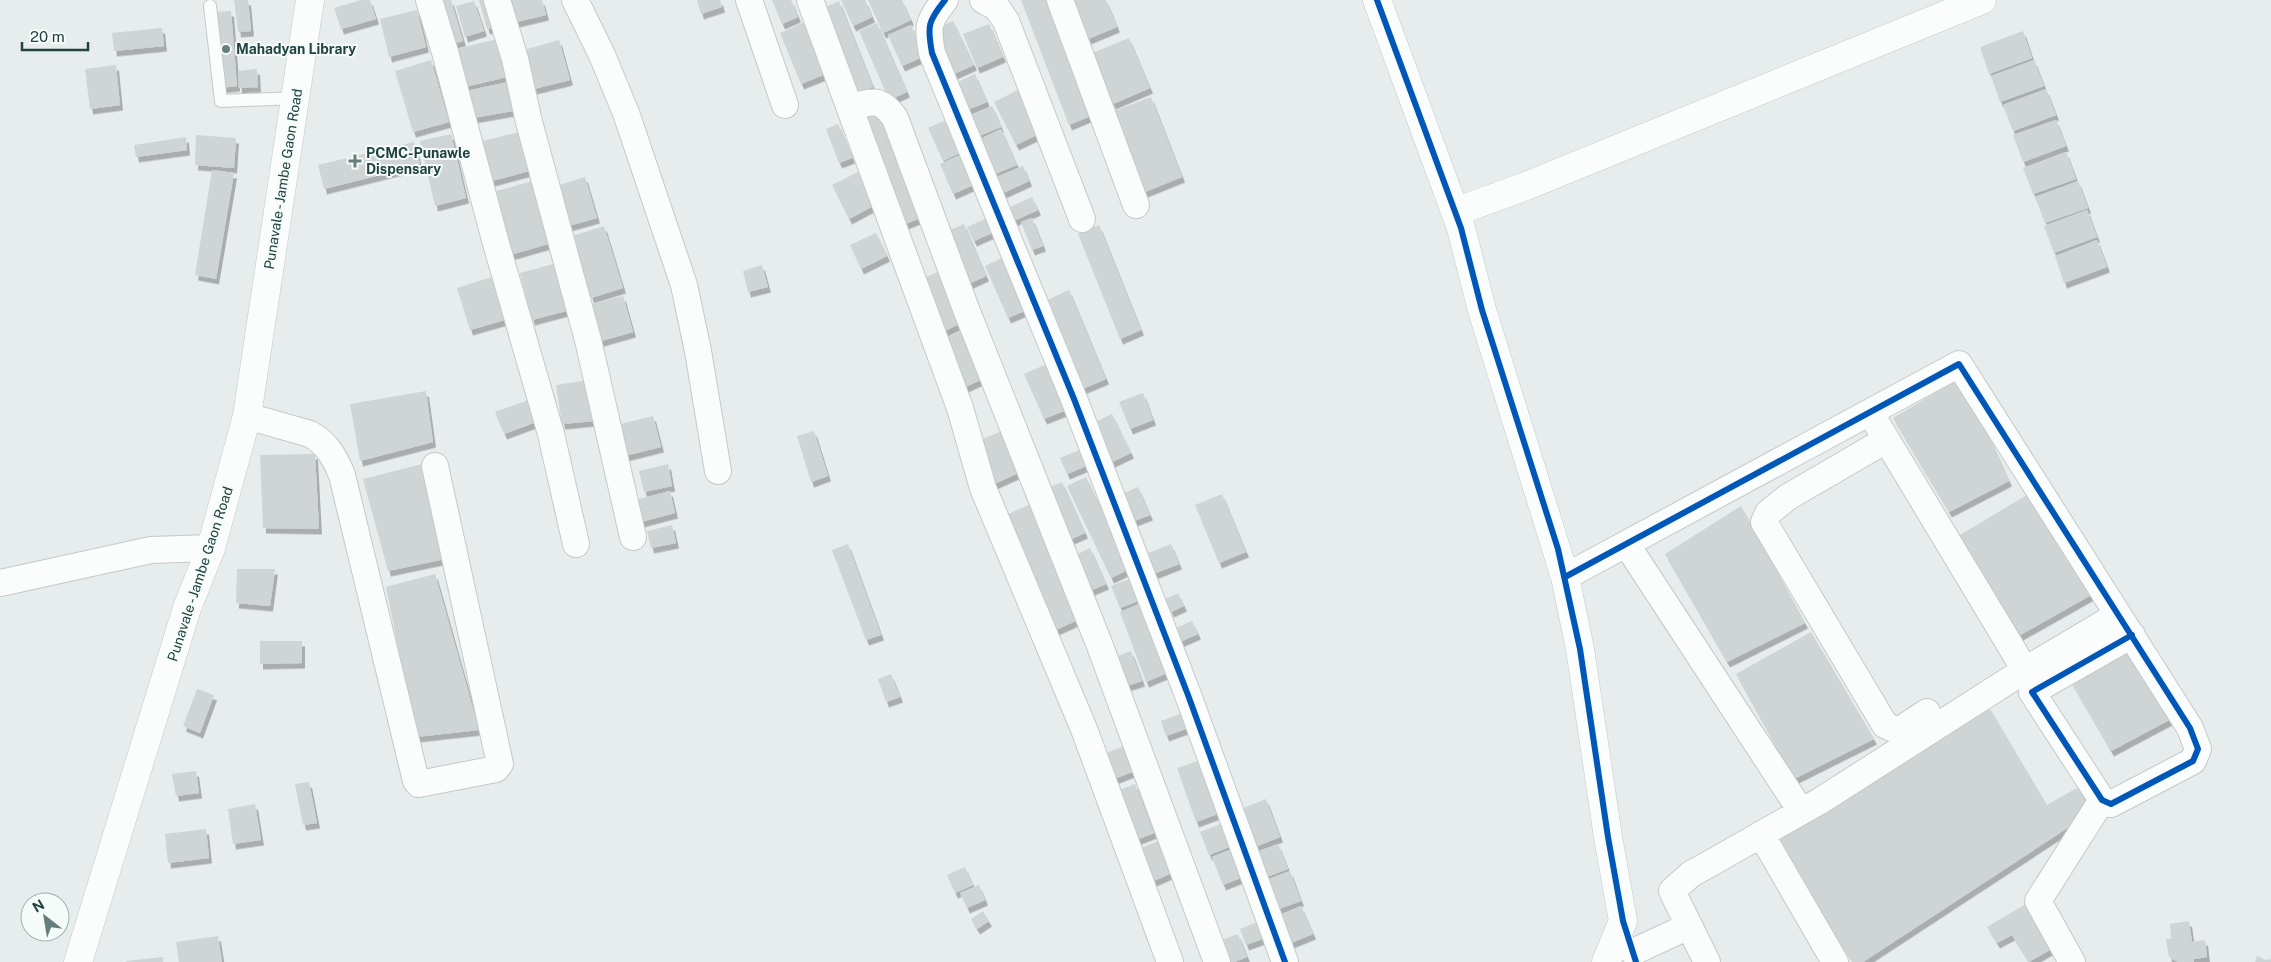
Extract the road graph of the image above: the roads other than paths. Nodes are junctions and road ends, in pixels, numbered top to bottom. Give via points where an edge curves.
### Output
1 (310, 0) edge
2 (429, 0) edge
3 (497, 0) edge
4 (575, 0) edge
5 (749, 0) edge
6 (810, 0) edge
7 (945, 0) edge
8 (982, 0) edge
9 (1060, 0) edge
10 (1377, 0) edge
11 (1982, 0) edge
12 (210, 6) dead end
13 (296, 98) junction
14 (785, 105) dead end
15 (850, 108) junction
16 (1136, 205) dead end
17 (1455, 212) junction
18 (1082, 219) dead end
19 (1869, 411) junction
20 (247, 416) junction
21 (1886, 440) junction
22 (435, 466) dead end
23 (718, 471) dead end
24 (633, 538) dead end
25 (576, 544) dead end
26 (1627, 545) junction
27 (211, 548) junction
28 (1565, 577) junction
29 (0, 583) edge
30 (2125, 625) junction
31 (2021, 663) junction
32 (2102, 800) junction
33 (1801, 811) junction
34 (1762, 834) junction
35 (1623, 921) junction
36 (1689, 926) junction
37 (1634, 957) edge
38 (78, 962) edge
39 (1170, 962) edge
40 (1217, 962) edge
41 (1285, 962) edge
42 (1606, 962) edge
43 (1706, 962) edge
44 (1835, 962) edge
45 (2072, 962) edge

1 - 13 street, Punavale - Jambe Gaon Road
2 - 25 street via 551,434
3 - 24 street via 588,340
4 - 23 street via 626,113 684,285
5 - 14 street
6 - 15 street
7 - 41 street via 931,19 928,30 932,52 1074,399 1188,695
8 - 18 street via 997,8 1006,21
9 - 16 street
10 - 17 street
11 - 17 street
12 - 13 lane via 221,101
13 - 20 street, Punavale - Jambe Gaon Road
15 - 39 street via 960,408 983,488 1084,729
15 - 40 street via 879,102 895,118 966,309 1100,646
17 - 28 street
19 - 21 street
19 - 26 street
19 - 30 street via 1959,364
20 - 22 street via 310,434 318,438 335,459 342,475 419,784 496,770 500,764
20 - 27 street, Punavale - Jambe Gaon Road
21 - 31 street
21 - 31 street via 1788,497 1768,513 1764,522 1885,726 1898,731
26 - 28 street
26 - 33 street
27 - 29 street via 151,550
27 - 38 street, Punavale - Jambe Gaon Road via 187,608
28 - 35 street via 1580,649
30 - 31 street
30 - 32 street via 2032,692
30 - 32 street via 2190,728 2198,749 2192,761 2121,800 2111,804
31 - 33 street
32 - 45 street via 2038,901
33 - 34 street
34 - 36 street via 1691,874 1672,891
34 - 44 street
35 - 37 street
35 - 42 street
36 - 37 street
36 - 43 street

